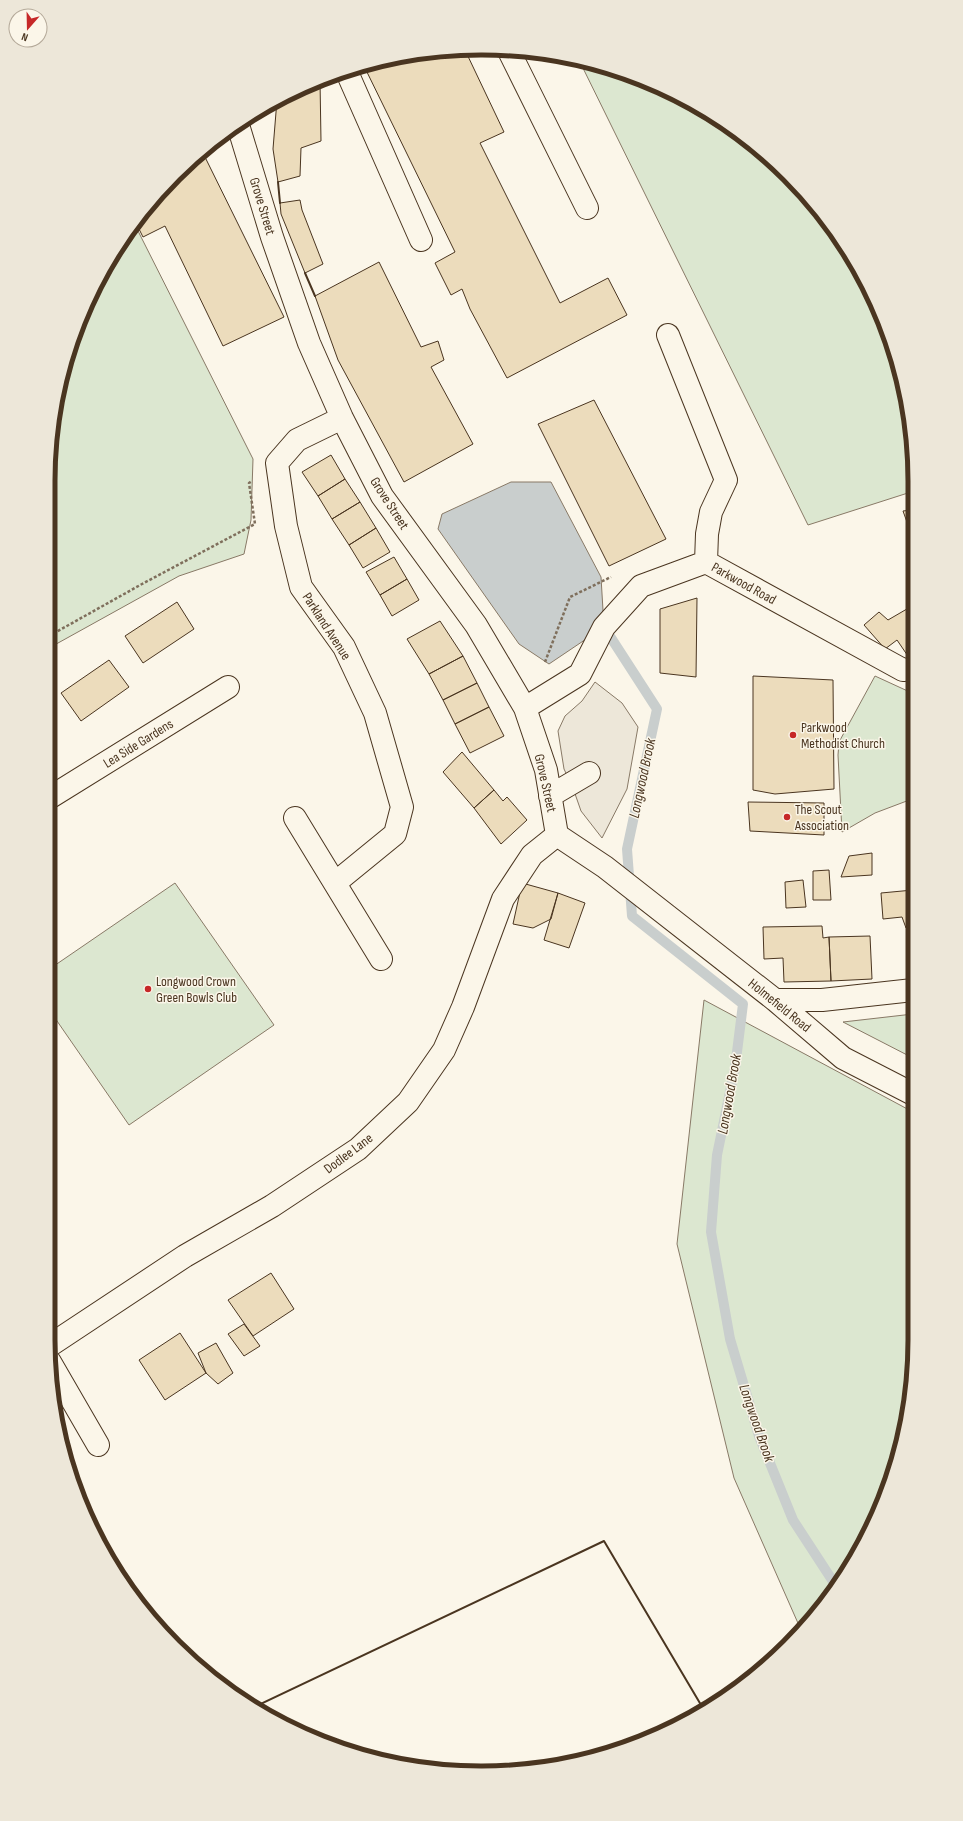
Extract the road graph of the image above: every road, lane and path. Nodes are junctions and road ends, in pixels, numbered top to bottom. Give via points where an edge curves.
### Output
1 (512, 56) edge
2 (349, 77) edge
3 (240, 131) edge
4 (587, 208) dead end
5 (421, 240) dead end
6 (668, 335) dead end
7 (342, 418) junction
8 (255, 524) dead end
9 (706, 562) junction
10 (55, 633) edge
11 (908, 669) edge
12 (228, 687) dead end
13 (525, 708) junction
14 (589, 772) dead end
15 (55, 794) edge
16 (550, 796) junction
17 (295, 818) dead end
18 (557, 835) junction
19 (335, 883) junction
20 (381, 959) dead end
21 (908, 991) edge
22 (775, 1000) junction
23 (908, 1091) edge
24 (55, 1343) edge
25 (57, 1374) edge
26 (98, 1445) dead end

1 - 4 street
2 - 5 street
3 - 7 street, Grove Street via 309,343
6 - 9 street via 726,480 711,512
7 - 13 street, Grove Street via 382,496 476,625
7 - 19 street, Parkland Avenue via 297,440 277,463 286,526 301,587 344,647 375,713 402,807 395,834
8 - 10 path
9 - 11 street, Parkwood Road via 903,670
9 - 13 street, Parkwood Road via 641,586 604,627 580,674
12 - 15 street, Lea Side Gardens
13 - 16 street, Grove Street via 546,770
14 - 16 street
16 - 18 street, Grove Street
17 - 19 street
18 - 22 street, Holmefield Road via 605,866
18 - 24 street, Dodlee Lane via 532,855 504,899 444,1050 408,1102 358,1149 272,1206 185,1256
19 - 20 street
21 - 22 street via 822,1000
22 - 23 street, Holmefield Road via 844,1058
25 - 26 street

